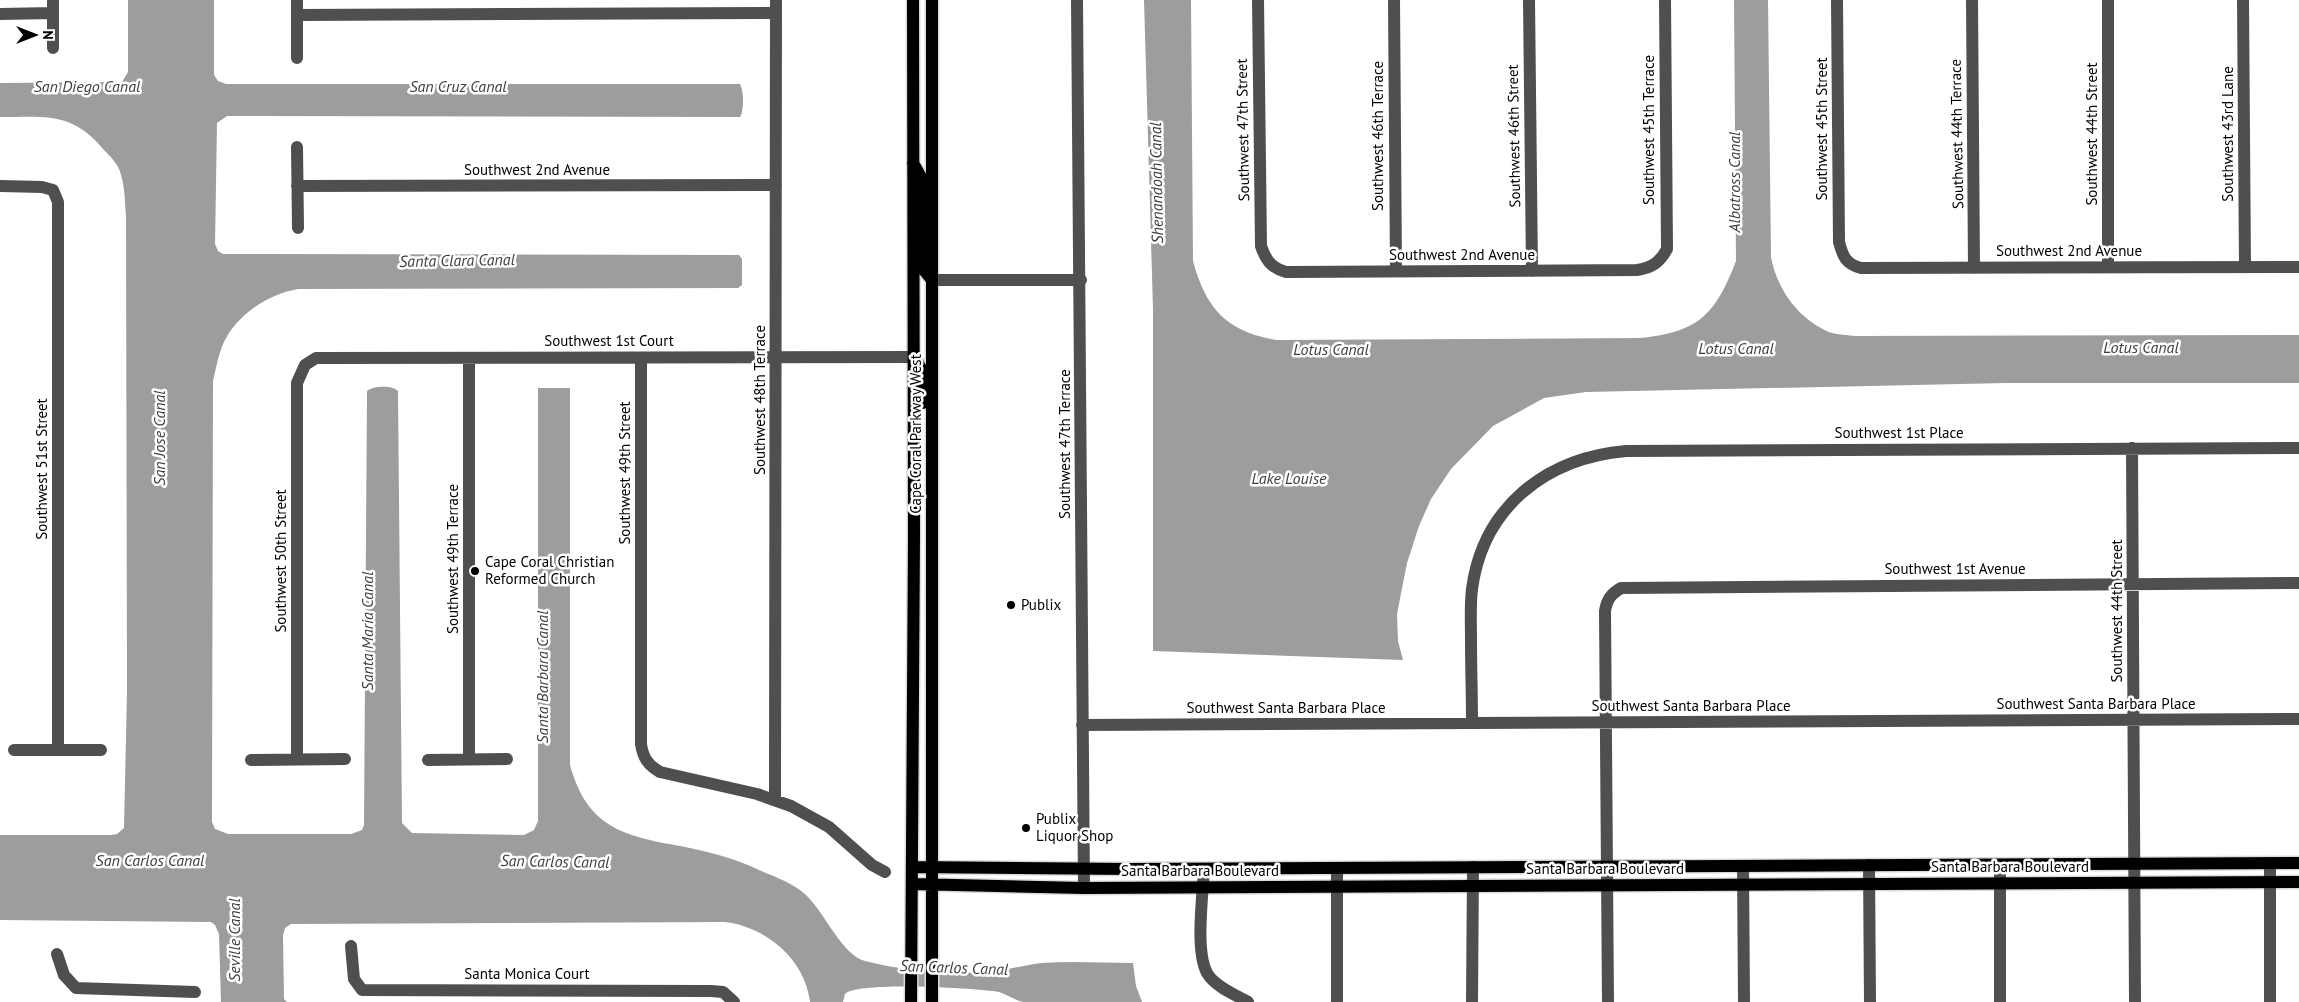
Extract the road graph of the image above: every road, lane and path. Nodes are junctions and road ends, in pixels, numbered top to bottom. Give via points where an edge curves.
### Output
1 (53, 0) edge
2 (297, 0) edge
3 (776, 0) edge
4 (914, 0) edge
5 (932, 0) edge
6 (1078, 0) edge
7 (1258, 0) edge
8 (1394, 0) edge
9 (1529, 0) edge
10 (1665, 0) edge
11 (1837, 0) edge
12 (1972, 0) edge
13 (2108, 0) edge
14 (2243, 0) edge
15 (53, 13) junction
16 (776, 13) junction
17 (0, 14) edge
18 (297, 15) junction
19 (53, 48) dead end
20 (297, 58) dead end
21 (297, 147) dead end
22 (912, 160) junction
23 (776, 185) junction
24 (0, 186) edge
25 (297, 186) junction
26 (298, 228) dead end
27 (1265, 258) joint
28 (1843, 258) joint
29 (1661, 259) joint
30 (2108, 267) junction
31 (2245, 267) junction
32 (1974, 268) junction
33 (2299, 268) edge
34 (1396, 271) junction
35 (1532, 271) junction
36 (932, 280) junction
37 (1080, 280) junction
38 (776, 356) junction
39 (914, 357) junction
40 (469, 358) junction
41 (641, 358) junction
42 (305, 365) joint
43 (2132, 448) junction
44 (2299, 448) edge
45 (932, 476) junction
46 (914, 537) junction
47 (2299, 583) edge
48 (2133, 584) junction
49 (932, 659) junction
50 (2299, 719) edge
51 (2134, 720) junction
52 (1472, 723) junction
53 (1606, 723) junction
54 (1082, 725) junction
55 (14, 750) dead end
56 (58, 750) junction
57 (101, 750) dead end
58 (296, 759) junction
59 (345, 759) dead end
60 (507, 759) dead end
61 (251, 760) dead end
62 (428, 760) dead end
63 (469, 760) junction
64 (775, 800) junction
65 (2135, 864) junction
66 (2270, 864) junction
67 (2299, 864) edge
68 (1868, 865) junction
69 (2000, 865) junction
70 (1608, 866) junction
71 (1743, 866) junction
72 (912, 867) junction
73 (932, 867) junction
74 (1473, 867) junction
75 (1084, 868) junction
76 (1338, 868) junction
77 (1204, 869) junction
78 (885, 872) dead end
79 (2270, 882) junction
80 (2299, 882) edge
81 (2000, 883) junction
82 (2135, 883) junction
83 (912, 884) junction
84 (932, 884) junction
85 (1869, 884) junction
86 (957, 885) junction
87 (1608, 885) junction
88 (1743, 885) junction
89 (1472, 886) junction
90 (1203, 887) junction
91 (1337, 887) junction
92 (1084, 888) junction
93 (351, 946) dead end
94 (57, 954) dead end
95 (935, 964) junction
96 (195, 992) dead end
97 (136, 996) edge
98 (935, 997) edge
99 (910, 998) edge
100 (734, 1002) edge
101 (1248, 1002) edge
102 (1337, 1002) edge
103 (1472, 1002) edge
104 (1608, 1002) edge
105 (1744, 1002) edge
106 (1870, 1002) edge
107 (2000, 1002) edge
108 (2135, 1002) edge
109 (2270, 1002) edge

1 - 15 street
2 - 18 street
3 - 16 street, Southwest 48th Terrace
4 - 22 main road, Cape Coral Parkway West
5 - 36 main road, Cape Coral Parkway West
6 - 37 street, Southwest 47th Terrace
7 - 27 street, Southwest 47th Street via 1261,246
8 - 34 street, Southwest 46th Terrace
9 - 35 street, Southwest 46th Street
10 - 29 street, Southwest 45th Terrace via 1667,249
11 - 28 street, Southwest 45th Street via 1839,242
12 - 32 street, Southwest 44th Terrace
13 - 30 street, Southwest 44th Street
14 - 31 street, Southwest 43rd Lane
15 - 17 street
15 - 19 street
16 - 18 street
16 - 23 street, Southwest 48th Terrace
18 - 20 street
21 - 25 street
22 - 36 main road via 922,179 923,270
22 - 39 main road, Cape Coral Parkway West
23 - 25 street, Southwest 2nd Avenue
23 - 38 street, Southwest 48th Terrace
24 - 56 street, Southwest 51st Street via 42,187 52,190 58,202
25 - 26 street
27 - 34 street, Southwest 2nd Avenue via 1276,269 1286,272
28 - 32 street, Southwest 2nd Avenue via 1861,268
29 - 35 street, Southwest 2nd Avenue via 1649,268 1637,270
30 - 31 street, Southwest 2nd Avenue
30 - 32 street, Southwest 2nd Avenue
31 - 33 street, Southwest 2nd Avenue
34 - 35 street, Southwest 2nd Avenue
36 - 37 street
36 - 45 main road, Cape Coral Parkway West
37 - 54 street, Southwest 47th Terrace
38 - 39 street, Southwest 1st Court
38 - 41 street, Southwest 1st Court
38 - 64 street, Southwest 48th Terrace
39 - 45 main road via 920,362 923,372 924,463
39 - 46 main road, Cape Coral Parkway West
40 - 41 street, Southwest 1st Court
40 - 42 street, Southwest 1st Court via 316,358
40 - 63 street, Southwest 49th Terrace
41 - 64 street, Southwest 49th Street via 642,755 660,772
42 - 58 street, Southwest 50th Street via 297,384
43 - 44 street, Southwest 1st Place
43 - 48 street, Southwest 44th Street
43 - 52 street, Southwest 1st Place via 1612,452 1557,468 1534,482 1513,501 1487,538 1477,563 1472,587
45 - 49 main road, Cape Coral Parkway West
46 - 49 main road via 922,560 921,642
46 - 72 main road, Cape Coral Parkway West
47 - 48 street, Southwest 1st Avenue
48 - 51 street, Southwest 44th Street
48 - 53 street, Southwest 1st Avenue via 1621,588 1607,601
49 - 73 main road, Cape Coral Parkway West
50 - 51 street, Southwest Santa Barbara Place
51 - 53 street, Southwest Santa Barbara Place
51 - 65 street, Southwest 44th Street
52 - 53 street, Southwest Santa Barbara Place
52 - 54 street, Southwest Santa Barbara Place
53 - 70 street
54 - 75 street, Southwest 47th Terrace
55 - 56 street
56 - 57 street
58 - 59 street
58 - 61 street
60 - 63 street
62 - 63 street
64 - 78 street via 817,819
65 - 66 main road, Santa Barbara Boulevard
65 - 69 main road, Santa Barbara Boulevard
65 - 82 street, Southwest 44th Street
66 - 67 main road, Santa Barbara Boulevard
66 - 79 street
68 - 69 main road, Santa Barbara Boulevard
68 - 71 main road, Santa Barbara Boulevard
68 - 85 street
69 - 81 street
70 - 71 main road, Santa Barbara Boulevard
70 - 74 main road, Santa Barbara Boulevard
70 - 87 street
71 - 88 street
72 - 73 main road, Santa Barbara Boulevard
72 - 83 main road, Cape Coral Parkway West
73 - 75 main road, Santa Barbara Boulevard
73 - 84 main road, Cape Coral Parkway West
74 - 76 main road, Santa Barbara Boulevard
74 - 89 street
75 - 77 main road, Santa Barbara Boulevard
75 - 92 street, Southwest 47th Terrace
76 - 77 main road, Santa Barbara Boulevard
76 - 91 street
77 - 90 street
79 - 80 main road, Santa Barbara Boulevard
79 - 82 main road, Santa Barbara Boulevard
79 - 109 street
81 - 82 main road, Santa Barbara Boulevard
81 - 85 main road, Santa Barbara Boulevard
81 - 107 street
82 - 108 street, Southwest 44th Street
83 - 84 main road, Santa Barbara Boulevard
83 - 99 main road, Cape Coral Parkway West
84 - 86 main road, Santa Barbara Boulevard
84 - 95 main road, Cape Coral Parkway West
85 - 88 main road, Santa Barbara Boulevard
85 - 106 street
86 - 92 main road, Santa Barbara Boulevard
86 - 95 main road via 940,896
87 - 88 main road, Santa Barbara Boulevard
87 - 89 main road, Santa Barbara Boulevard
87 - 104 street
88 - 105 street
89 - 91 main road, Santa Barbara Boulevard
89 - 103 street
90 - 91 main road, Santa Barbara Boulevard
90 - 92 main road, Santa Barbara Boulevard
90 - 101 street via 1205,970 1220,986
91 - 102 street
93 - 100 street, Santa Monica Court via 354,979 362,990 711,991 722,992
94 - 97 street via 64,976 76,988
95 - 98 main road
96 - 97 street

